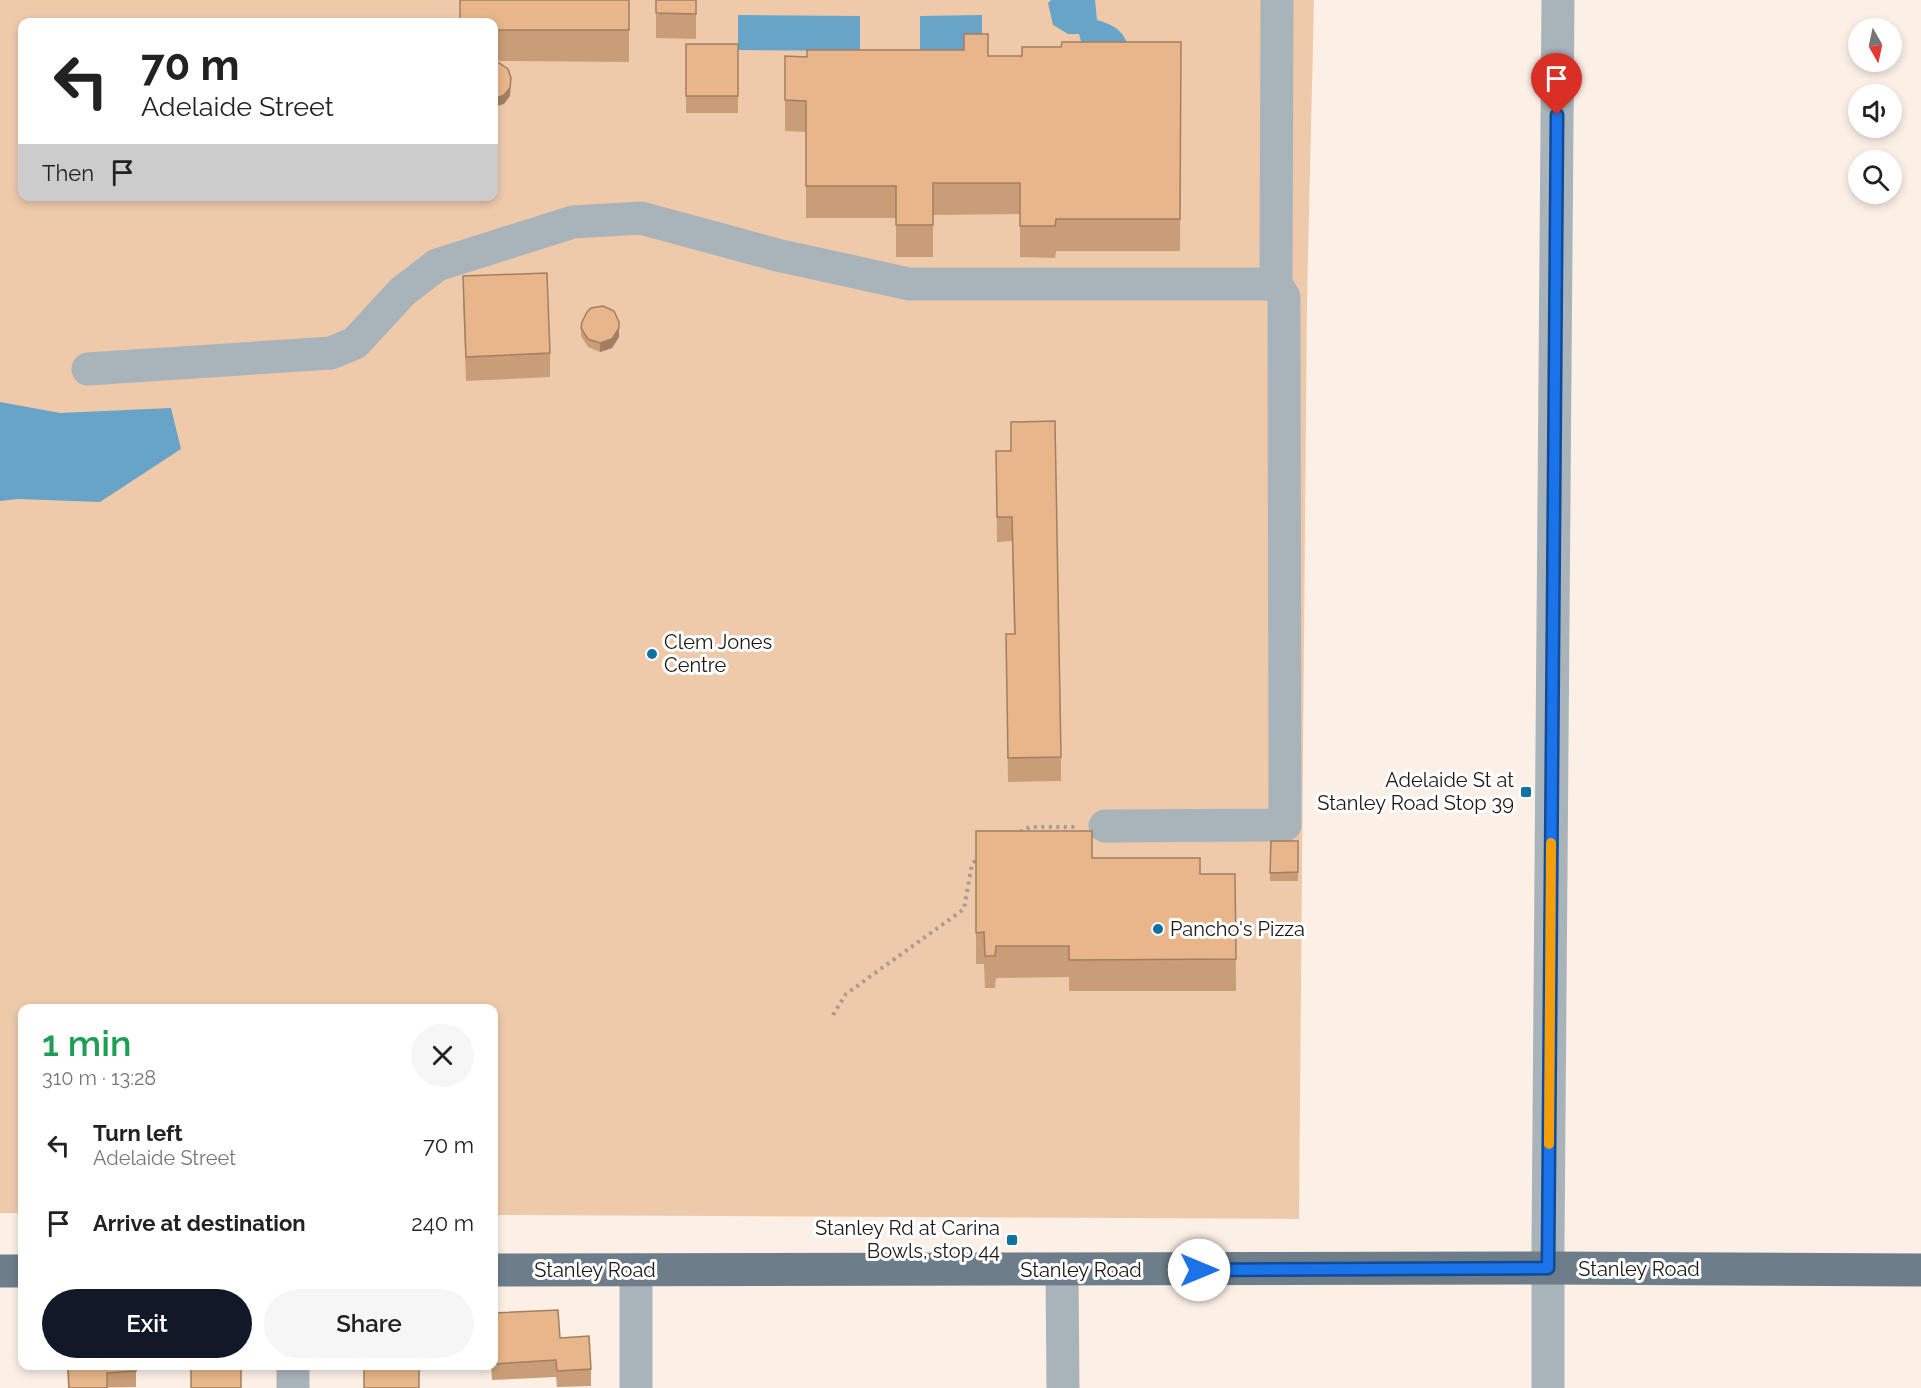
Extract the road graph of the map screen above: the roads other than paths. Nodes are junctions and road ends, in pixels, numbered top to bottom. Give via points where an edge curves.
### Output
1 (1277, 0) edge
2 (1558, 0) edge
3 (1276, 284) junction
4 (88, 369) dead end
5 (1105, 826) road end
6 (1548, 1268) junction
7 (498, 1270) edge
8 (636, 1270) junction
9 (1062, 1270) junction
10 (1921, 1270) edge
11 (0, 1271) edge
12 (18, 1271) edge
13 (293, 1370) edge
14 (293, 1388) edge
15 (636, 1388) edge
16 (1062, 1388) edge
17 (1548, 1388) edge

1 - 3 street
2 - 6 street
3 - 4 street via 909,284 777,255 641,218 573,222 437,264 402,292 355,343 331,353
3 - 5 street via 1284,297 1285,825
6 - 9 main road, Stanley Road
6 - 10 main road, Stanley Road
6 - 17 street
7 - 8 main road, Stanley Road
8 - 9 main road, Stanley Road
8 - 15 street
9 - 16 street
11 - 12 main road
13 - 14 street

